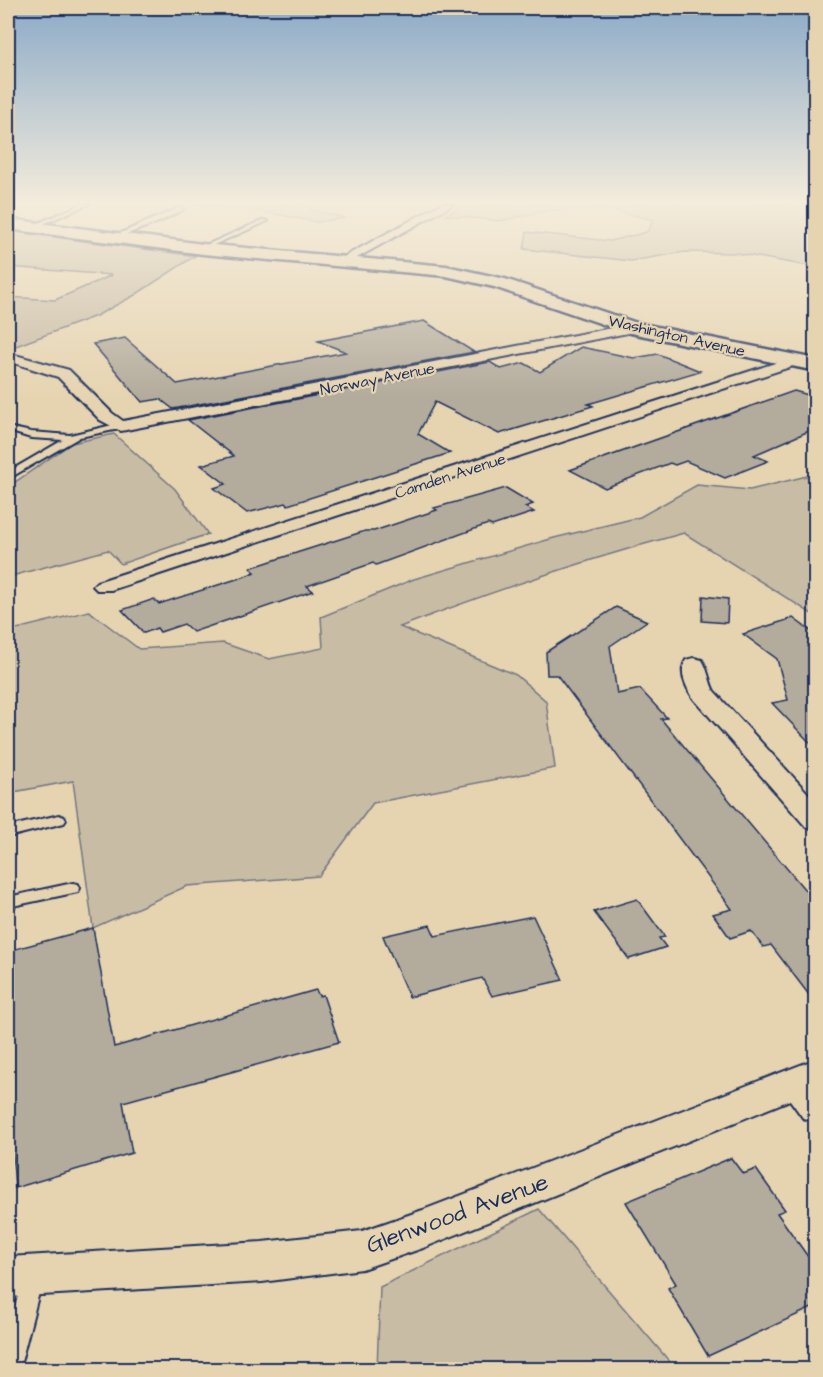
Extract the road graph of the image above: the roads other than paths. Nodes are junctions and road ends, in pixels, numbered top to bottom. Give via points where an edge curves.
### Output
1 (420, 268) edge
2 (633, 328) junction
3 (8, 357) edge
4 (794, 361) junction
5 (816, 365) edge
6 (121, 426) junction
7 (8, 429) edge
8 (70, 438) junction
9 (8, 476) edge
10 (104, 586) dead end
11 (694, 664) dead end
12 (59, 820) dead end
13 (816, 820) edge
14 (8, 832) edge
15 (73, 888) dead end
16 (8, 902) edge
17 (809, 1088) edge
18 (20, 1276) edge
19 (8, 1370) edge

1 - 2 street, Washington Avenue via 472,276
2 - 4 street, Washington Avenue
2 - 6 street, Norway Avenue
3 - 6 street via 62,373 111,422
4 - 5 street, Washington Avenue
4 - 10 street, Camden Avenue
6 - 8 lane
7 - 8 lane
8 - 9 lane
11 - 13 street via 703,694
12 - 14 lane
15 - 16 lane
17 - 18 street, Glenwood Avenue via 362,1250 262,1262
18 - 19 lane

